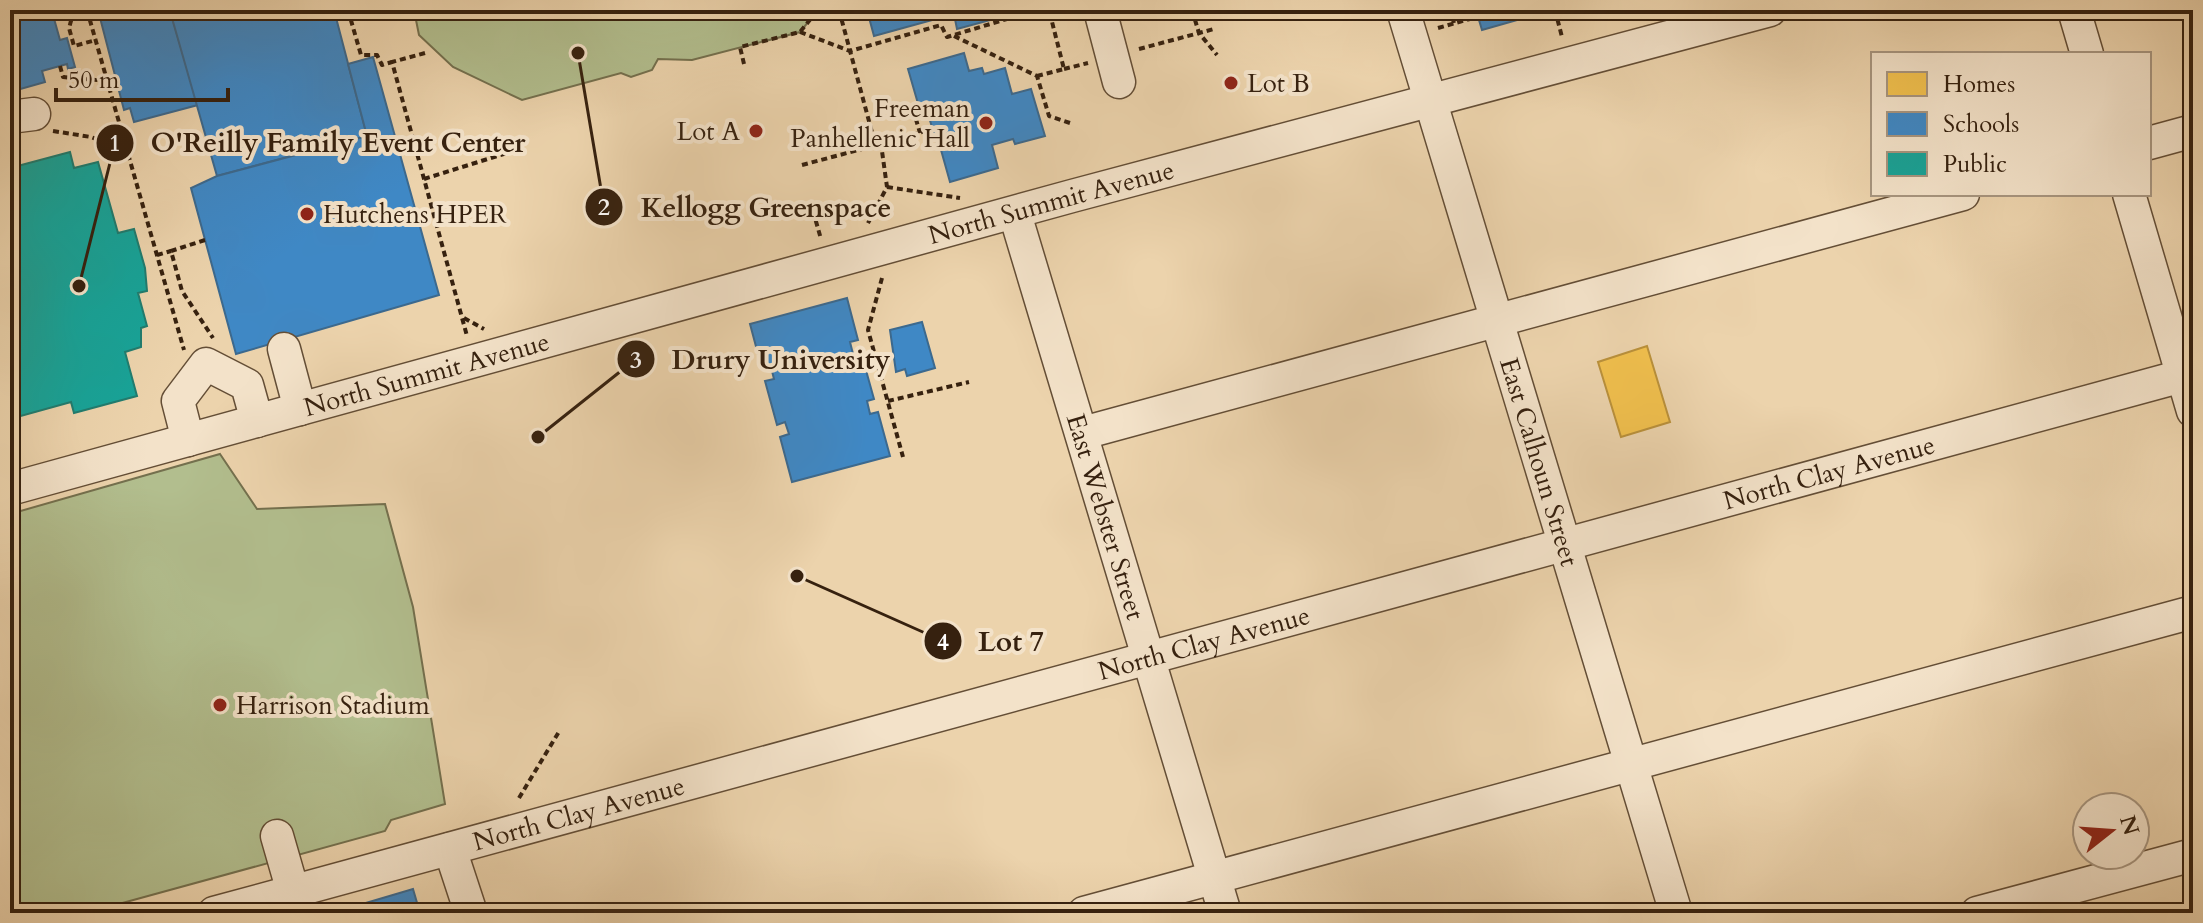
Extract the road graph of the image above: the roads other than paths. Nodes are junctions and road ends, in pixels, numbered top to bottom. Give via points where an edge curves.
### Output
1 (1100, 10) edge
2 (1403, 10) edge
3 (1770, 10) edge
4 (2074, 10) edge
5 (2086, 52) edge
6 (1119, 82) dead end
7 (1431, 100) junction
8 (2193, 131) edge
9 (2151, 142) edge
10 (1956, 196) edge
11 (2130, 196) edge
12 (1015, 214) junction
13 (1498, 323) junction
14 (284, 349) dead end
15 (2188, 374) edge
16 (300, 409) junction
17 (2193, 411) edge
18 (257, 421) junction
19 (1083, 433) junction
20 (188, 440) junction
21 (10, 489) edge
22 (1565, 543) junction
23 (2193, 612) edge
24 (1150, 660) junction
25 (1630, 763) junction
26 (277, 836) dead end
27 (450, 849) junction
28 (2193, 855) edge
29 (1214, 878) junction
30 (296, 902) edge
31 (214, 913) edge
32 (471, 913) edge
33 (1084, 913) edge
34 (1225, 913) edge
35 (1676, 913) edge
36 (1977, 913) edge

1 - 6 street
2 - 7 street, East Calhoun Street
3 - 7 street, North Summit Avenue
4 - 5 street
7 - 12 street, North Summit Avenue
7 - 13 street, East Calhoun Street
8 - 9 street
10 - 13 street
11 - 15 street
12 - 16 street, North Summit Avenue
12 - 19 street, East Webster Street
13 - 19 street
13 - 22 street, East Calhoun Street
14 - 16 street
15 - 17 street
15 - 22 street, North Clay Avenue
16 - 18 street, North Summit Avenue
18 - 20 street, North Summit Avenue
18 - 20 street via 247,385 206,364 178,401
19 - 24 street, East Webster Street
20 - 21 street, North Summit Avenue
22 - 24 street, North Clay Avenue
22 - 25 street, East Calhoun Street
23 - 25 street
24 - 27 street, North Clay Avenue
24 - 29 street, East Webster Street
25 - 29 street
25 - 35 street, East Calhoun Street
26 - 30 street
27 - 30 street, North Clay Avenue
27 - 32 street
28 - 36 street
29 - 33 street
29 - 34 street, East Webster Street
30 - 31 street, North Clay Avenue

